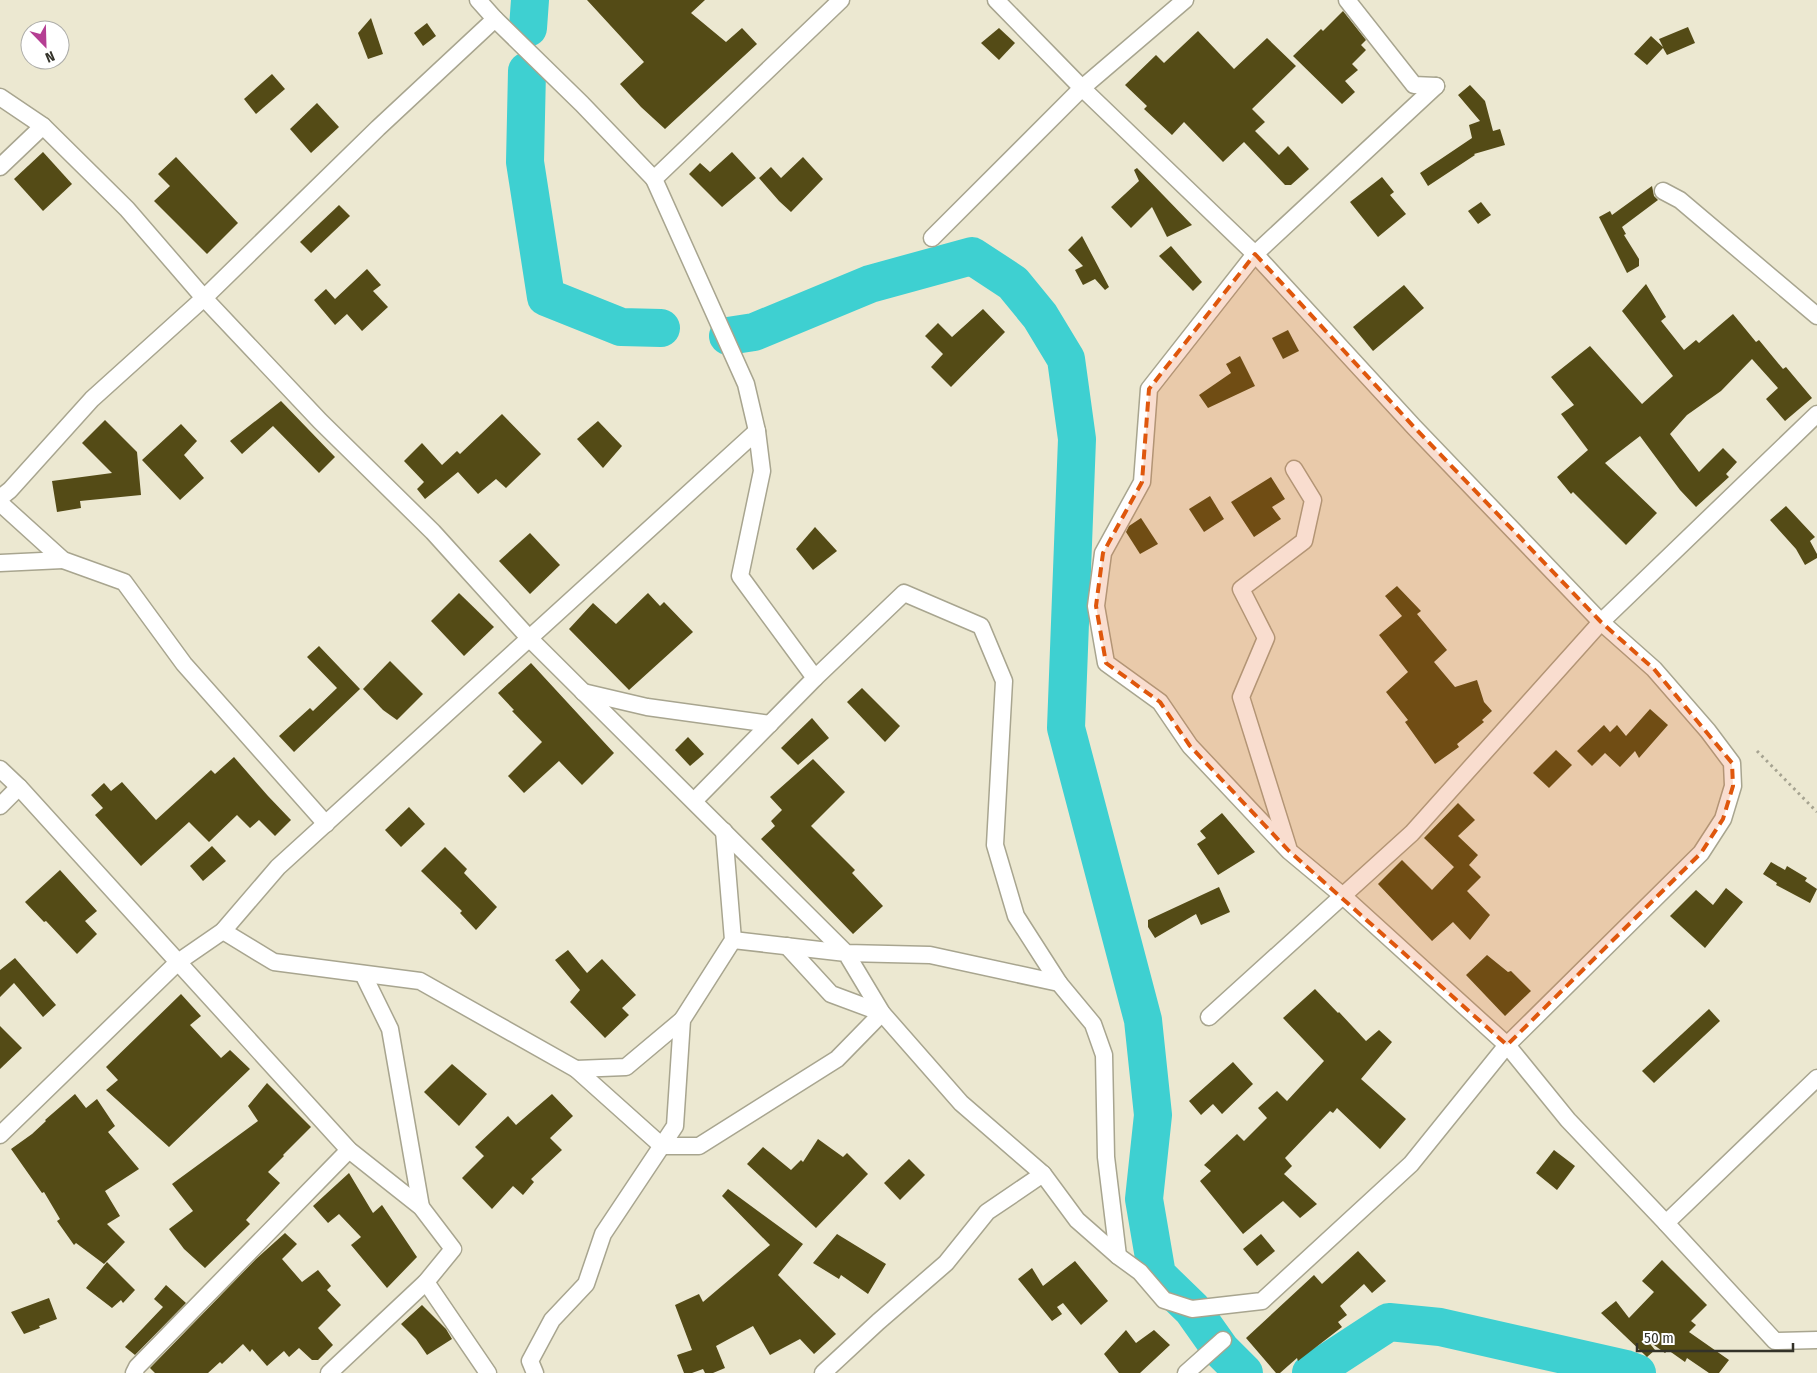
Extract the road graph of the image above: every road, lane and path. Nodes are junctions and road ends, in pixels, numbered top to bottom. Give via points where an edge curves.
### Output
1 (478, 0) edge
2 (841, 0) edge
3 (996, 0) edge
4 (1184, 0) edge
5 (1348, 0) edge
6 (495, 19) junction
7 (1082, 88) junction
8 (0, 98) edge
9 (43, 126) junction
10 (0, 167) edge
11 (654, 179) junction
12 (1663, 191) dead end
13 (932, 238) dead end
14 (1255, 254) junction
15 (204, 298) junction
16 (1817, 316) edge
17 (1817, 414) edge
18 (757, 430) junction
19 (1294, 469) dead end
20 (0, 498) edge
21 (0, 504) edge
22 (63, 560) junction
23 (0, 563) edge
24 (1601, 622) junction
25 (528, 638) junction
26 (815, 678) junction
27 (583, 692) junction
28 (770, 724) junction
29 (1756, 751) dead end
30 (0, 769) edge
31 (18, 787) junction
32 (694, 801) junction
33 (0, 806) edge
34 (1817, 812) edge
35 (326, 824) junction
36 (724, 831) junction
37 (1289, 851) junction
38 (1343, 896) junction
39 (223, 932) junction
40 (734, 940) junction
41 (787, 946) junction
42 (846, 953) junction
43 (178, 962) junction
44 (363, 974) junction
45 (1059, 983) junction
46 (882, 1013) junction
47 (1209, 1017) dead end
48 (682, 1020) junction
49 (1507, 1045) junction
50 (576, 1069) junction
51 (1817, 1078) edge
52 (0, 1136) edge
53 (662, 1146) junction
54 (349, 1150) junction
55 (1043, 1174) junction
56 (421, 1207) junction
57 (1666, 1223) junction
58 (1118, 1256) junction
59 (426, 1282) junction
60 (1223, 1340) dead end
61 (1817, 1340) edge
62 (139, 1371) edge
63 (329, 1373) edge
64 (488, 1373) edge
65 (535, 1373) edge
66 (823, 1373) edge
67 (1186, 1373) edge

1 - 6 street
2 - 11 street
3 - 7 street
4 - 7 street
5 - 14 street via 1414,85 1436,86
6 - 11 street
6 - 15 street
7 - 13 street
7 - 14 street
8 - 9 street
9 - 10 street
9 - 15 street via 127,209
11 - 18 street via 746,384
12 - 16 street via 1680,200
14 - 24 street via 1414,427
14 - 37 street via 1149,389 1142,482 1103,553 1096,606 1106,663 1160,702 1190,746
15 - 20 street via 92,399
15 - 25 street via 320,421 433,532
17 - 24 street
18 - 25 street
18 - 26 street via 762,471 740,576
19 - 37 street via 1313,500 1304,540 1241,589 1266,638 1240,697
21 - 22 street
22 - 23 street
22 - 35 street via 124,582 184,664
24 - 38 street via 1412,833
24 - 49 street via 1654,669 1708,731 1732,762 1733,786 1723,819 1701,853
25 - 27 street
25 - 35 street
26 - 28 street
26 - 45 street via 904,593 981,626 1004,681 996,845 1016,916
27 - 28 street via 647,706
27 - 32 street
28 - 32 street
29 - 34 path
30 - 31 street
31 - 33 street
31 - 43 street
32 - 36 street
35 - 39 street via 278,867
36 - 40 street
36 - 42 street
37 - 38 street
38 - 47 street
38 - 49 street
39 - 43 street
39 - 44 street via 274,962
40 - 41 street
40 - 48 street
41 - 42 street
41 - 46 street via 831,994
42 - 45 street via 930,955
42 - 46 street
43 - 52 street
43 - 54 street
44 - 50 street via 420,981
44 - 56 street via 390,1029
45 - 58 street via 1093,1024 1104,1055 1106,1157
46 - 53 street via 837,1058 699,1146
46 - 55 street via 961,1103
48 - 50 street via 626,1067
48 - 53 street via 675,1126
49 - 57 street via 1568,1120
49 - 58 street via 1411,1164 1262,1301 1192,1309 1164,1300 1140,1272
50 - 53 street
51 - 57 street
53 - 65 street via 603,1234 586,1284 552,1320 530,1361
54 - 56 street
54 - 62 street
55 - 58 street via 1077,1220
55 - 66 street via 987,1212 946,1263
56 - 59 street via 452,1249
57 - 61 street via 1775,1341
59 - 63 street
59 - 64 street
60 - 67 street

